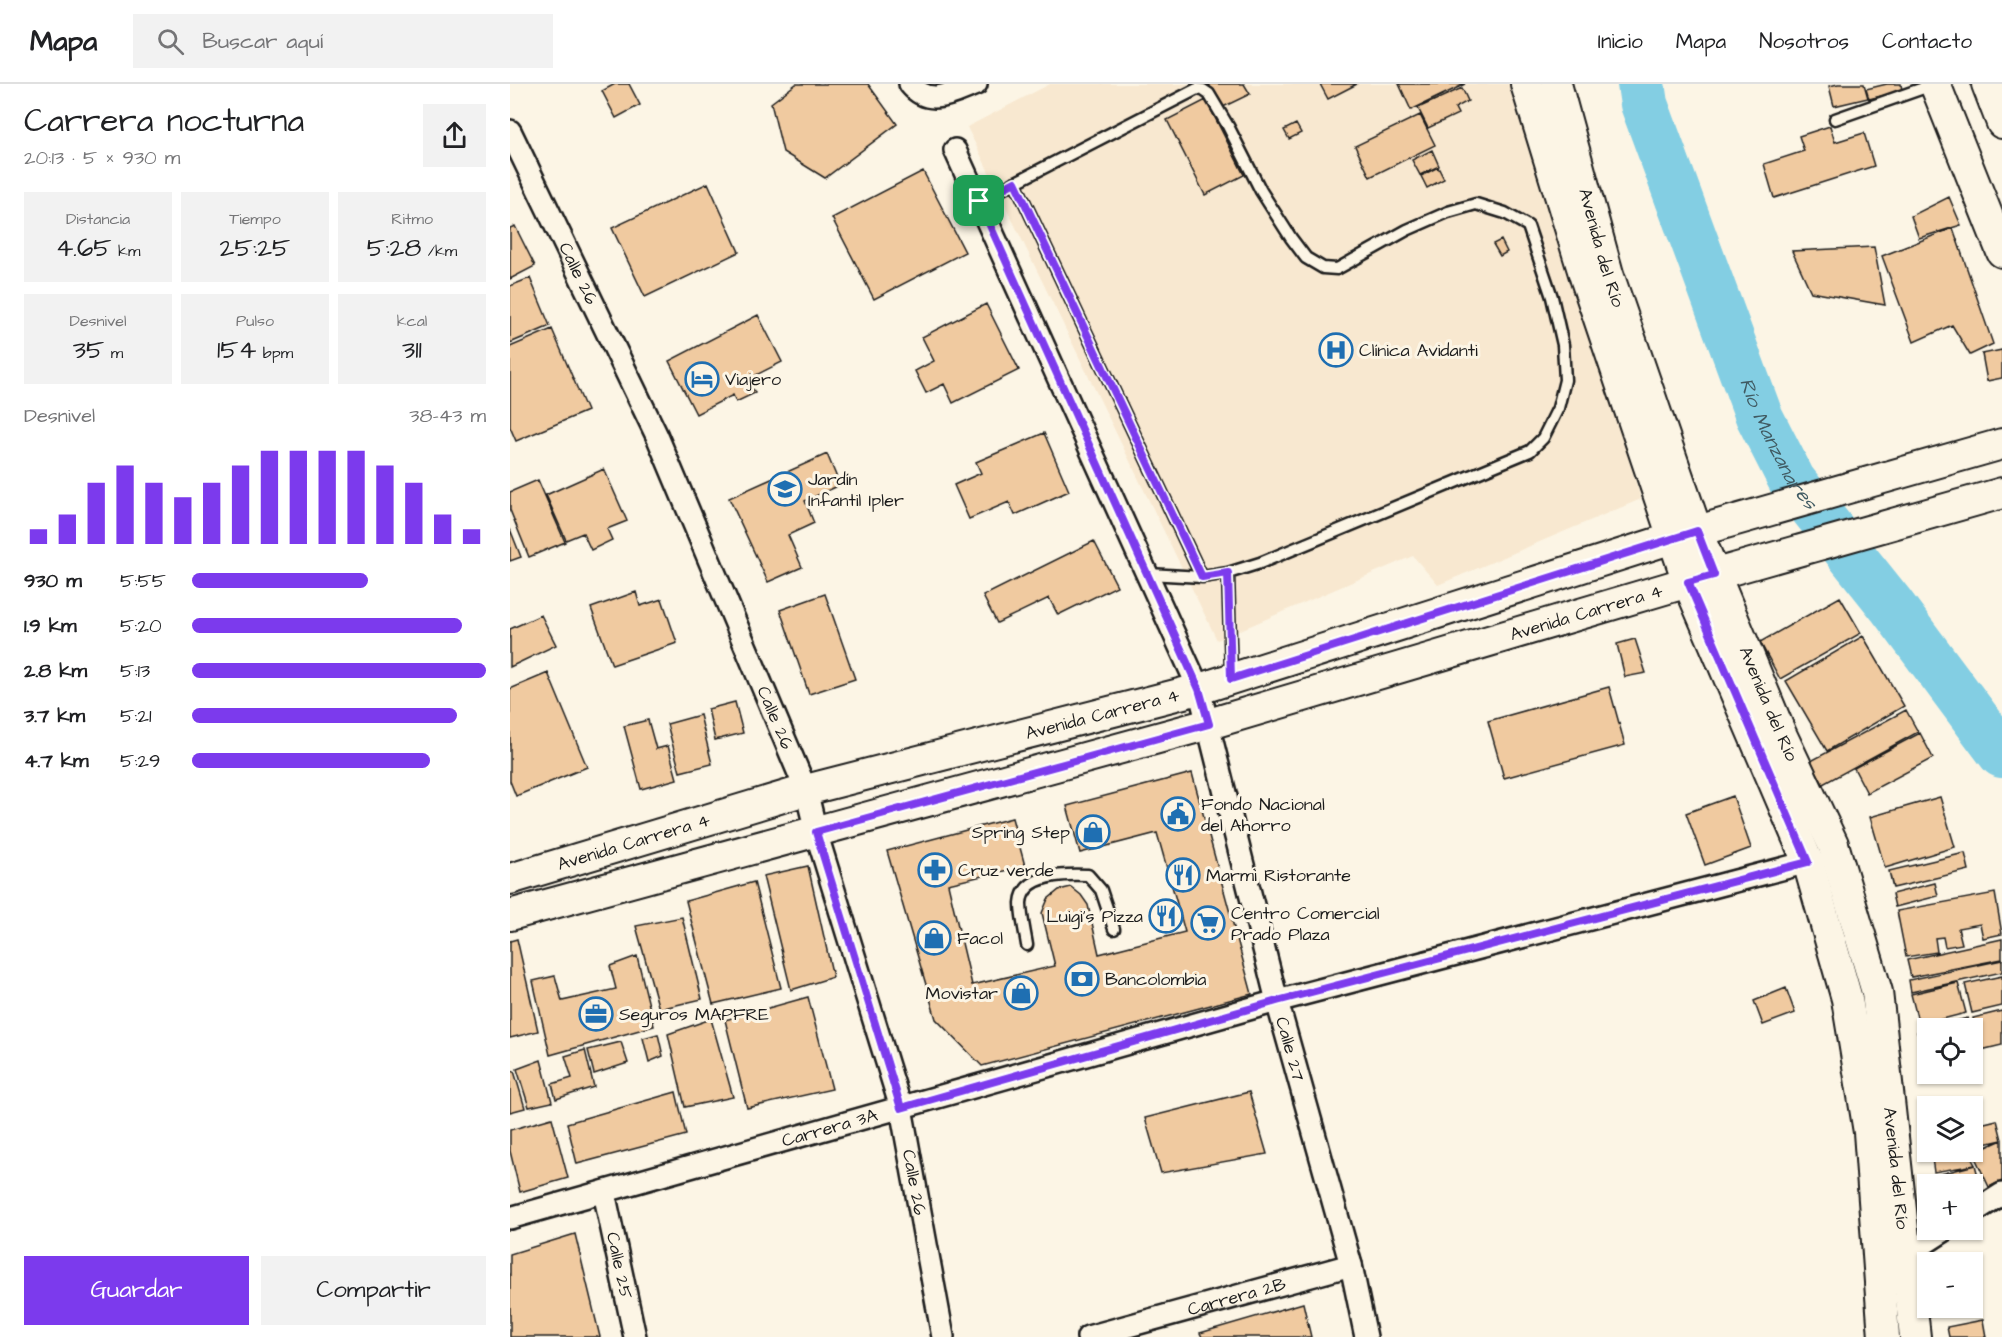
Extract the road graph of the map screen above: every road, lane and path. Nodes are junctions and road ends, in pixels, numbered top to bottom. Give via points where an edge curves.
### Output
1 (910, 84) edge
2 (976, 84) edge
3 (1526, 84) edge
4 (1556, 84) edge
5 (1935, 84) edge
6 (1987, 84) edge
7 (1835, 119) dead end
8 (2002, 123) edge
9 (510, 131) edge
10 (955, 150) dead end
11 (1015, 182) junction
12 (979, 201) junction
13 (2002, 252) edge
14 (2002, 444) edge
15 (2002, 493) edge
16 (1685, 535) junction
17 (1228, 573) junction
18 (1148, 574) junction
19 (1202, 577) junction
20 (1701, 578) junction
21 (1231, 679) junction
22 (1199, 689) junction
23 (1209, 724) junction
24 (806, 790) junction
25 (816, 832) junction
26 (1808, 862) junction
27 (510, 879) edge
28 (510, 915) edge
29 (1114, 930) dead end
30 (1027, 945) dead end
31 (1277, 1001) junction
32 (901, 1108) junction
33 (604, 1192) junction
34 (2002, 1194) edge
35 (1983, 1206) edge
36 (510, 1218) edge
37 (1930, 1240) edge
38 (1905, 1256) junction
39 (1351, 1265) junction
40 (635, 1337) edge
41 (943, 1337) edge
42 (1088, 1337) edge
43 (1366, 1337) edge
44 (1884, 1337) edge
45 (1915, 1337) edge

1 - 2 street via 927,97 942,98
3 - 16 main road, Avenida del Río via 1586,280
4 - 16 main road, Avenida del Río
5 - 7 lane
5 - 13 main road
6 - 8 main road
9 - 24 street, Calle 26 via 657,436
10 - 12 street, Calle 27
11 - 12 lane
11 - 17 lane via 1191,92 1203,90 1214,102 1291,238 1306,258 1323,268 1337,269 1407,230 1476,204 1506,213 1528,226 1563,345 1564,380 1558,408 1543,438 1530,452
11 - 19 lane
12 - 18 street, Calle 27
14 - 16 main road, Avenida Carrera 4
15 - 20 main road, Avenida Carrera 4
16 - 20 main road, Avenida del Río
16 - 21 main road, Avenida Carrera 4
17 - 19 lane
17 - 21 lane
18 - 19 lane
18 - 22 street, Calle 27
20 - 23 main road, Avenida Carrera 4
20 - 26 main road, Avenida del Río
20 - 38 main road, Avenida del Río via 1833,844 1877,992
21 - 22 main road, Avenida Carrera 4
22 - 23 street, Calle 27
22 - 24 main road, Avenida Carrera 4
23 - 25 main road, Avenida Carrera 4
23 - 31 street, Calle 27
24 - 25 street, Calle 26
24 - 27 main road, Avenida Carrera 4
25 - 28 main road, Avenida Carrera 4
25 - 32 street, Calle 26
26 - 31 street, Carrera 3A
26 - 44 main road, Avenida del Río via 1849,1010 1869,1132
29 - 30 lane via 1101,890 1088,875 1041,878 1026,890 1021,902
31 - 32 street, Carrera 3A
31 - 39 street, Calle 27
32 - 33 street, Carrera 3A
32 - 41 street, Calle 26
33 - 36 street, Carrera 3A
33 - 40 street, Calle 25
34 - 35 street
37 - 38 street
38 - 45 main road, Avenida del Río
39 - 42 street, Carrera 2B
39 - 43 street, Calle 27

